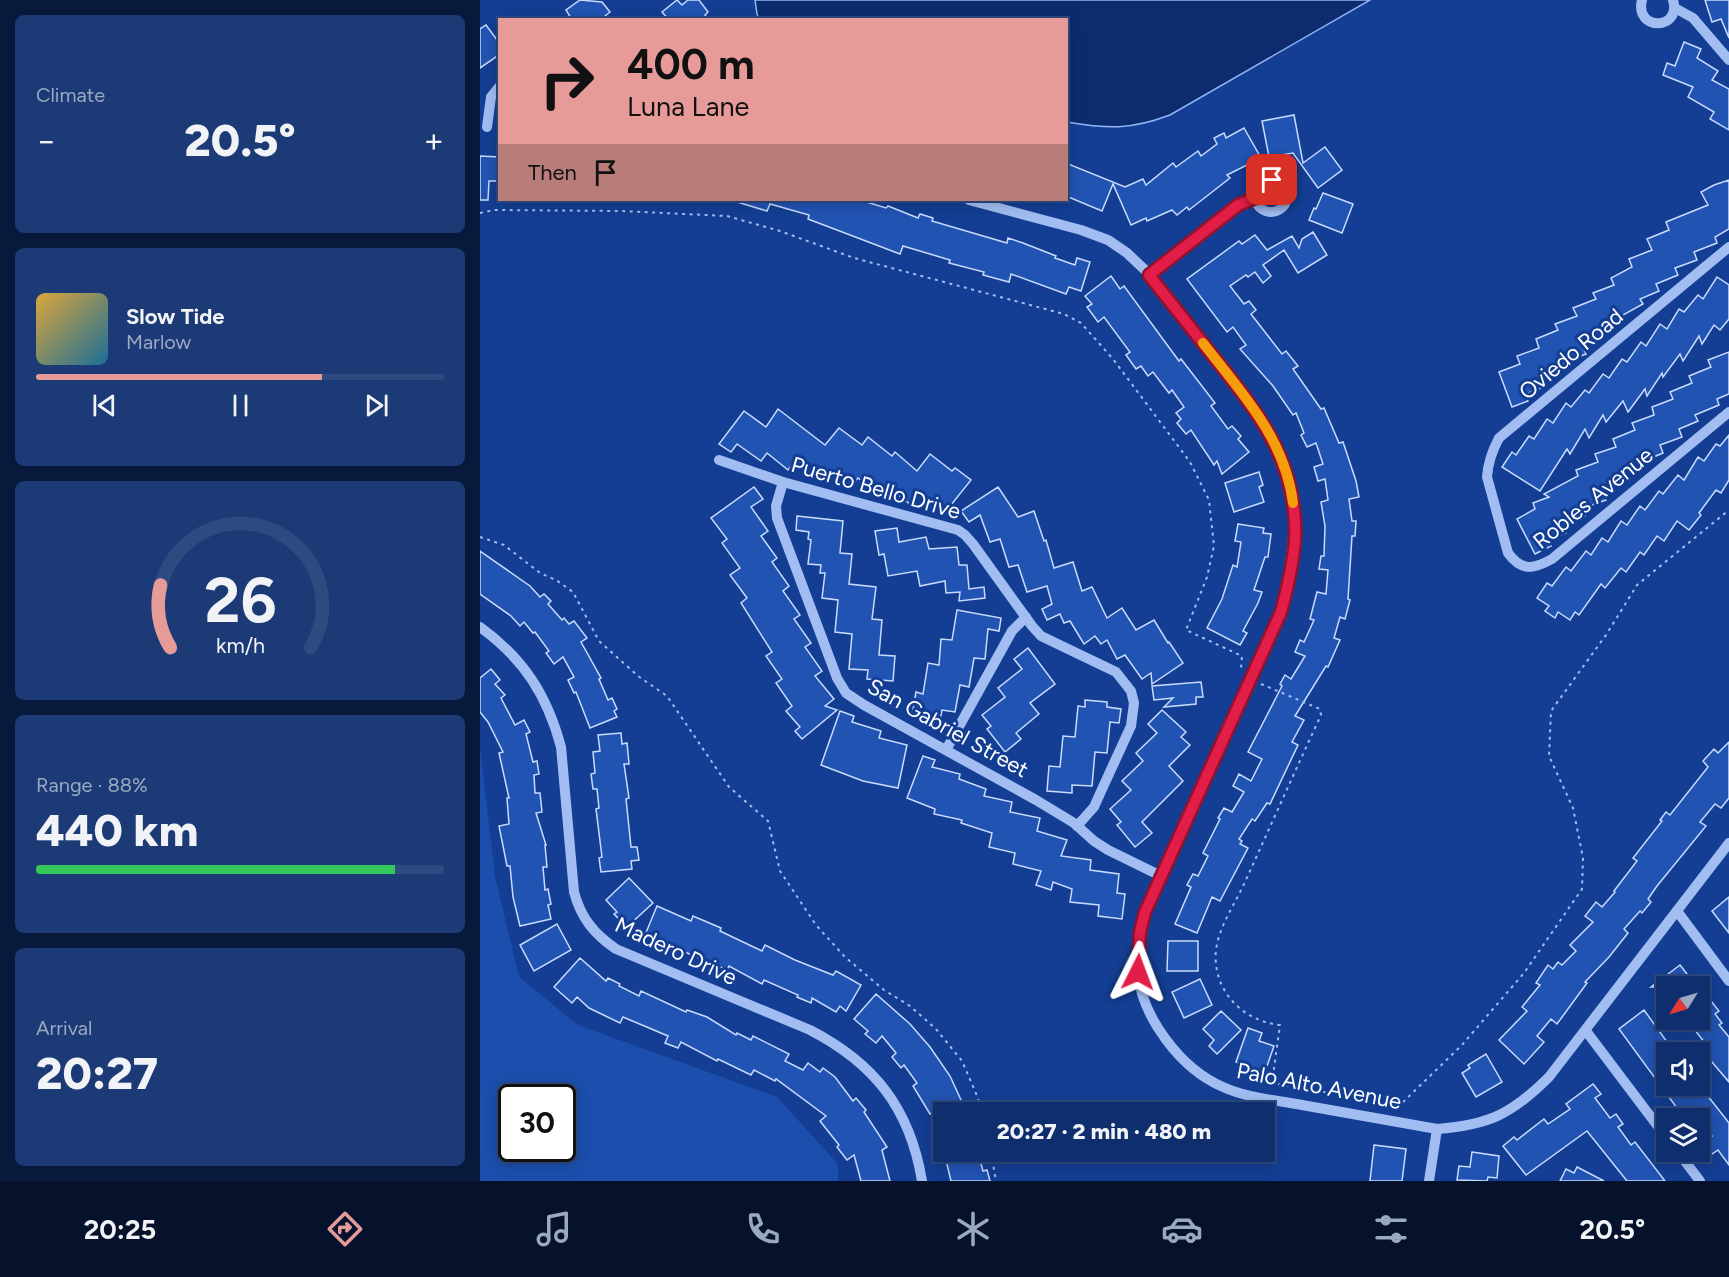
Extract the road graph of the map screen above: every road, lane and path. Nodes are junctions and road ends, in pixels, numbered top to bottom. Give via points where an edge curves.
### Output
1 (1642, 0) edge
2 (1674, 4) edge
3 (1729, 60) edge
4 (498, 88) edge
5 (484, 126) edge
6 (1255, 198) dead end
7 (973, 201) edge
8 (480, 213) edge
9 (1729, 247) edge
10 (1149, 275) junction
11 (1729, 412) edge
12 (719, 460) dead end
13 (783, 482) junction
14 (1729, 510) edge
15 (1498, 515) joint
16 (480, 537) edge
17 (1026, 617) junction
18 (480, 627) edge
19 (1251, 680) junction
20 (946, 750) junction
21 (1077, 826) junction
22 (1729, 843) edge
23 (1161, 876) junction
24 (1677, 911) junction
25 (1729, 981) edge
26 (1586, 1030) junction
27 (979, 1102) edge
28 (1656, 1124) edge
29 (1437, 1129) junction
30 (993, 1162) edge
31 (1686, 1162) edge
32 (922, 1181) edge
33 (996, 1181) edge
34 (1429, 1181) edge
35 (1700, 1181) edge

1 - 2 street via 1643,16 1657,24 1674,13
2 - 3 street via 1693,18
4 - 5 street via 491,97
6 - 10 street via 1238,205
7 - 10 street, Palo Alto Avenue via 1108,240
8 - 19 path via 621,211 727,216 854,258 1064,314 1081,323 1190,462 1209,500 1214,546 1186,630 1242,656 1241,673
9 - 15 street, Oviedo Road via 1499,438 1492,450 1487,477
10 - 19 street, Palo Alto Avenue via 1261,418 1284,462 1291,489 1295,524 1287,586 1281,612
11 - 15 street, Robles Avenue via 1538,567 1528,568 1515,562 1508,553
12 - 13 street, Puerto Bello Drive
13 - 17 street, Puerto Bello Drive via 958,530 973,544
13 - 20 street, San Gabriel Street via 777,518 841,686 864,705
14 - 19 path via 1637,585 1551,711 1549,756 1573,808 1583,858 1582,889 1524,974 1462,1046 1400,1105 1272,1083 1280,1025 1242,1011 1220,985 1216,949 1224,924 1321,715 1320,709
16 - 27 path via 504,545 573,592 599,641 667,696 729,788 768,821 780,871 816,925 845,957 936,1029 962,1061
17 - 20 street via 1012,631
17 - 21 street, Puerto Bello Drive via 1041,636 1116,672 1131,691 1134,703 1131,726 1104,787 1094,807
18 - 32 street, Madero Drive via 513,655 528,674 555,725 561,747 574,892 588,925 616,949 810,1030 860,1061 877,1079 906,1127
19 - 23 street, Palo Alto Avenue
20 - 21 street, San Gabriel Street
21 - 23 street, San Gabriel Street via 1108,850
22 - 24 street, Palo Alto Avenue
23 - 29 street, Palo Alto Avenue via 1142,922 1138,972 1152,1017 1180,1058 1216,1083 1242,1093
24 - 25 street
24 - 26 street, Palo Alto Avenue
26 - 28 street
26 - 29 street, Palo Alto Avenue via 1549,1077 1510,1111 1486,1121
29 - 34 street
30 - 33 path
31 - 35 street

